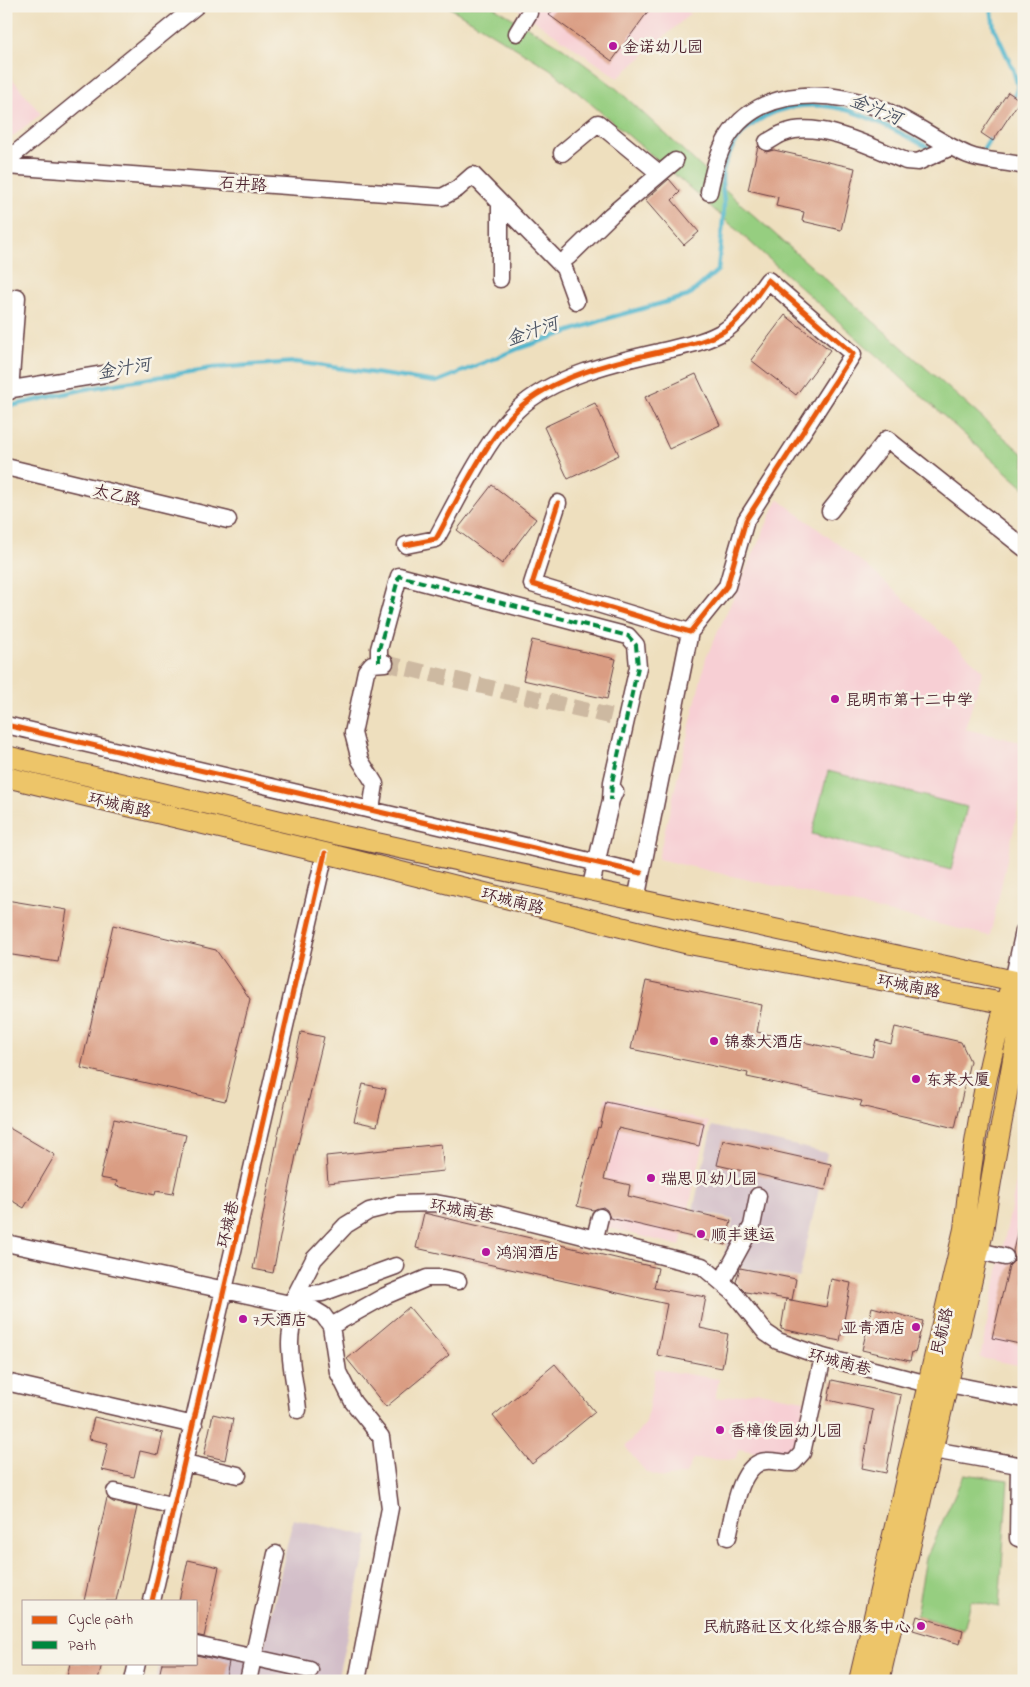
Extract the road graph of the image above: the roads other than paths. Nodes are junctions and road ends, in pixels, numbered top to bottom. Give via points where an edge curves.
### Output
1 (196, 6) edge
2 (529, 13) dead end
3 (517, 33) dead end
4 (767, 142) dead end
5 (951, 147) junction
6 (562, 153) dead end
7 (6, 161) edge
8 (675, 161) dead end
9 (6, 166) edge
10 (1024, 166) edge
11 (659, 174) junction
12 (709, 192) dead end
13 (500, 204) junction
14 (568, 257) dead end
15 (500, 279) dead end
16 (17, 297) dead end
17 (576, 301) dead end
18 (111, 373) dead end
19 (8, 391) edge
20 (6, 467) edge
21 (558, 503) dead end
22 (830, 511) dead end
23 (228, 520) dead end
24 (406, 545) dead end
25 (1024, 548) edge
26 (690, 632) junction
27 (635, 722) dead end
28 (6, 725) edge
29 (6, 756) edge
30 (6, 777) edge
31 (611, 800) junction
32 (371, 810) junction
33 (326, 853) junction
34 (596, 863) junction
35 (641, 873) junction
36 (590, 890) junction
37 (636, 900) junction
38 (1024, 931) edge
39 (1020, 983) edge
40 (1017, 1005) edge
41 (758, 1196) dead end
42 (600, 1217) dead end
43 (594, 1238) junction
44 (6, 1243) edge
45 (978, 1256) junction
46 (1004, 1262) dead end
47 (396, 1266) dead end
48 (458, 1281) dead end
49 (722, 1282) junction
50 (224, 1291) junction
51 (294, 1299) junction
52 (331, 1326) junction
53 (822, 1357) junction
54 (6, 1382) edge
55 (928, 1384) junction
56 (949, 1384) junction
57 (1024, 1399) edge
58 (298, 1410) dead end
59 (194, 1425) junction
60 (933, 1450) junction
61 (185, 1464) junction
62 (1021, 1466) edge
63 (238, 1475) dead end
64 (115, 1492) dead end
65 (175, 1506) junction
66 (728, 1537) dead end
67 (1024, 1540) edge
68 (276, 1554) dead end
69 (152, 1600) edge
70 (198, 1645) edge
71 (253, 1658) junction
72 (137, 1664) edge
73 (310, 1670) dead end
74 (133, 1681) edge
75 (248, 1681) edge
76 (357, 1681) edge
77 (859, 1681) edge
78 (879, 1681) edge

1 - 7 street
2 - 3 street
4 - 5 street via 785,132 827,132 906,161 918,162
5 - 10 street via 970,156
5 - 12 street via 888,111 855,99 797,96 775,100 741,120 727,138 717,158
6 - 11 street via 598,123
8 - 11 street
9 - 13 street, 石井路 via 442,197 473,175
11 - 14 street
13 - 15 street
13 - 17 street via 564,268
16 - 19 street
18 - 19 street
20 - 23 street, 太乙路
21 - 26 street via 532,584
22 - 25 street via 887,440
24 - 26 street via 436,538 499,431 517,410 569,379 600,366 707,340 726,330 740,317 768,280 853,354 746,520 727,586
26 - 35 street
27 - 31 street via 623,777
28 - 32 street
29 - 36 main road, 环城南路
30 - 33 main road, 环城南路
31 - 32 street via 612,782 638,667 636,645 628,636 399,576 379,649 382,663 372,664 366,671 353,732 360,760 375,784
31 - 34 street
32 - 34 street
33 - 40 main road, 环城南路 via 689,944
33 - 50 street, 环城巷
34 - 35 street
34 - 36 street
35 - 37 street
36 - 37 main road, 环城南路
37 - 39 main road, 环城南路
38 - 39 street
39 - 40 main road, 民航路
40 - 45 main road, 民航路
40 - 55 main road, 民航路 via 996,1037 972,1152 964,1228
41 - 49 street via 752,1226
42 - 43 street
43 - 49 street, 环城南巷 via 702,1266
43 - 51 street, 环城南巷 via 496,1214 434,1203 398,1204 369,1211 346,1225 314,1259
44 - 50 street
45 - 46 street
45 - 56 main road, 民航路
47 - 51 street via 322,1293
48 - 52 street via 427,1278 385,1296
49 - 53 street, 环城南巷 via 734,1292 766,1333 792,1348
50 - 51 street
50 - 59 street, 环城巷
51 - 52 street via 322,1315
51 - 58 street via 290,1341
52 - 76 street via 338,1372 353,1402 381,1437 390,1508
53 - 55 street, 环城南巷
53 - 66 street via 802,1453 793,1463 766,1461 750,1469 744,1477
54 - 59 street
55 - 77 main road, 民航路
56 - 57 street
56 - 60 main road, 民航路
59 - 61 street, 环城巷
60 - 62 street
60 - 78 main road, 民航路
61 - 63 street
61 - 65 street, 环城巷
62 - 67 street via 1018,1538
64 - 65 street
65 - 69 street, 环城巷
68 - 71 street
70 - 71 street
71 - 73 street
71 - 75 street
72 - 74 street

